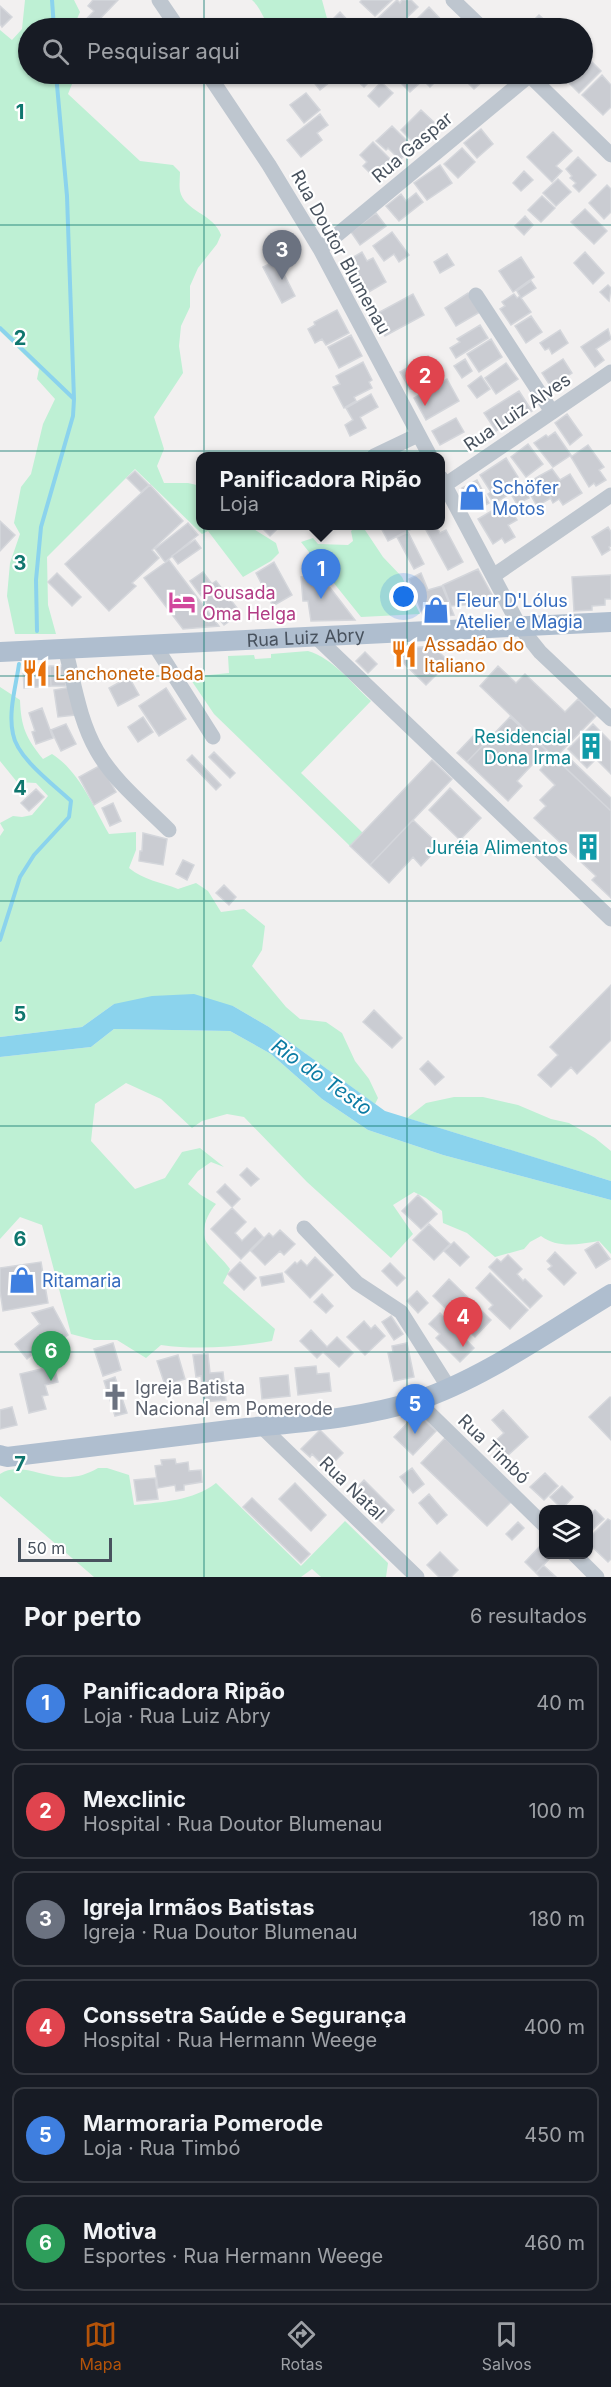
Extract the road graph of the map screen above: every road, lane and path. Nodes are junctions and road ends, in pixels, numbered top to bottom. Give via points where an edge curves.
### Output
1 (159, 0) edge
2 (453, 0) edge
3 (171, 18) edge
4 (472, 18) edge
5 (215, 84) edge
6 (517, 84) edge
7 (540, 84) edge
8 (607, 144) edge
9 (320, 249) junction
10 (476, 295) dead end
11 (611, 372) edge
12 (552, 412) junction
13 (418, 435) junction
14 (382, 452) edge
15 (428, 452) edge
16 (445, 480) edge
17 (445, 485) edge
18 (611, 495) edge
19 (493, 576) junction
20 (611, 622) edge
21 (520, 627) junction
22 (315, 636) junction
23 (154, 644) junction
24 (65, 648) junction
25 (0, 652) edge
26 (611, 719) edge
27 (213, 737) dead end
28 (169, 830) dead end
29 (611, 919) edge
30 (304, 1228) dead end
31 (611, 1294) edge
32 (449, 1388) junction
33 (417, 1401) junction
34 (261, 1426) junction
35 (2, 1458) edge
36 (539, 1521) edge
37 (579, 1559) edge
38 (417, 1577) edge
39 (597, 1577) edge

1 - 3 street
2 - 4 street
5 - 9 street, Rua Doutor Blumenau
6 - 9 street, Rua Gaspar
7 - 8 street
9 - 13 street, Rua Doutor Blumenau
10 - 12 street
11 - 12 street, Rua Luiz Alves
12 - 16 street, Rua Luiz Alves
13 - 14 street
13 - 15 street, Rua Doutor Blumenau
17 - 19 street
18 - 19 street
19 - 21 street
20 - 21 main road, Rua Luiz Abry
21 - 22 main road, Rua Luiz Abry
21 - 26 street
22 - 23 main road, Rua Luiz Abry
22 - 29 street
23 - 24 main road, Rua Luiz Abry
23 - 27 street
24 - 25 main road, Rua Luiz Abry
24 - 28 street via 83,717 97,751 119,781
30 - 32 street via 357,1283 401,1312
31 - 32 main road
32 - 33 main road
33 - 34 main road via 362,1414
33 - 36 street, Rua Timbó
34 - 35 main road
34 - 38 street, Rua Natal
37 - 39 street

